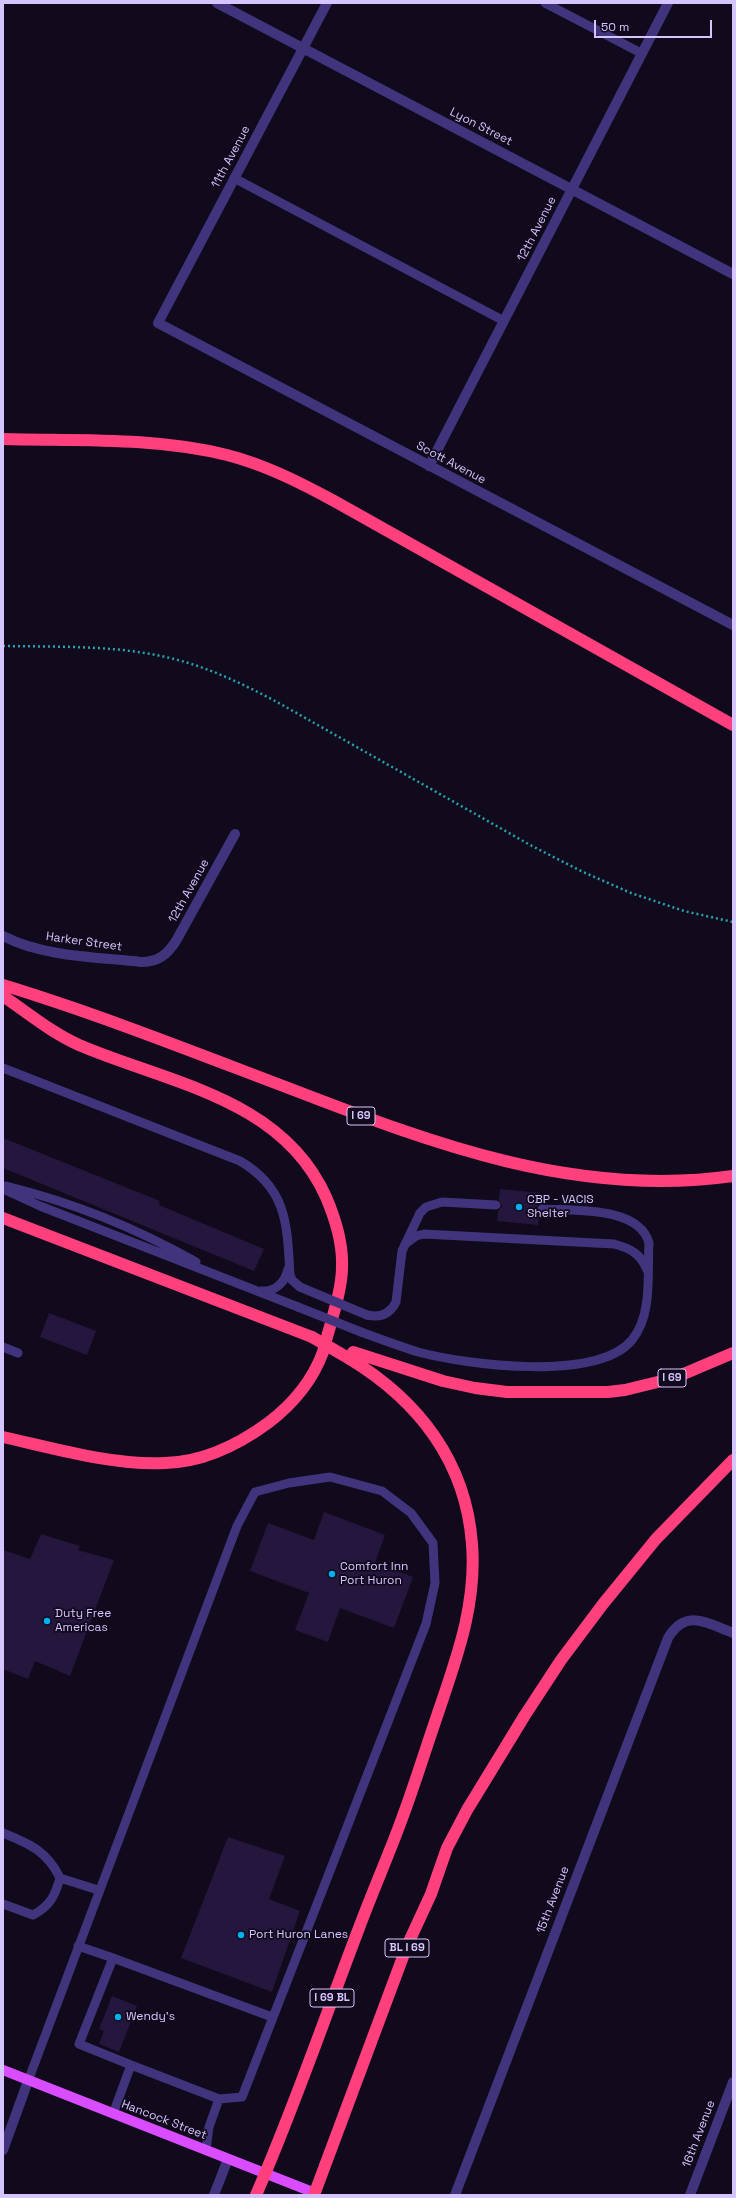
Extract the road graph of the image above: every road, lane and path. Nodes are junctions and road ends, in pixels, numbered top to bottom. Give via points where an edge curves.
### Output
1 (217, 3) edge
2 (327, 3) edge
3 (545, 3) edge
4 (668, 3) edge
5 (303, 49) junction
6 (641, 53) junction
7 (234, 178) junction
8 (572, 189) junction
9 (733, 274) edge
10 (504, 321) junction
11 (158, 323) joint
12 (3, 439) edge
13 (429, 466) junction
14 (733, 625) edge
15 (3, 646) edge
16 (733, 726) edge
17 (235, 834) dead end
18 (733, 922) edge
19 (3, 936) edge
20 (162, 957) joint
21 (3, 985) edge
22 (3, 996) edge
23 (3, 1068) edge
24 (733, 1176) edge
25 (3, 1185) edge
26 (3, 1189) edge
27 (496, 1205) dead end
28 (542, 1209) dead end
29 (3, 1218) edge
30 (405, 1244) junction
31 (289, 1263) junction
32 (647, 1270) junction
33 (212, 1272) junction
34 (256, 1290) junction
35 (3, 1347) edge
36 (18, 1353) dead end
37 (733, 1353) edge
38 (352, 1355) junction
39 (3, 1437) edge
40 (733, 1460) edge
41 (733, 1633) edge
42 (3, 1833) edge
43 (60, 1878) junction
44 (98, 1890) junction
45 (3, 1904) edge
46 (78, 1946) junction
47 (113, 1958) junction
48 (272, 2017) junction
49 (131, 2065) junction
50 (3, 2070) edge
51 (28, 2081) junction
52 (733, 2082) edge
53 (219, 2099) junction
54 (113, 2114) junction
55 (3, 2150) edge
56 (206, 2150) junction
57 (228, 2159) junction
58 (265, 2173) junction
59 (315, 2194) edge
60 (214, 2195) edge
61 (256, 2195) edge
62 (455, 2195) edge
63 (690, 2195) edge

1 - 5 street, Lyon Street
2 - 5 street, 11th Avenue
3 - 6 lane
4 - 6 street, 12th Avenue
5 - 7 street, 11th Avenue
5 - 8 street, Lyon Street
6 - 8 street, 12th Avenue
7 - 10 lane
7 - 11 street, 11th Avenue
8 - 9 street, Lyon Street
8 - 10 street, 12th Avenue
10 - 13 street, 12th Avenue
11 - 13 street, Scott Avenue
12 - 16 highway via 170,446 227,455 269,469 336,502
13 - 14 street, Scott Avenue
15 - 18 path via 132,651 170,658 206,669 277,702 532,846 584,872 631,893 684,911
17 - 20 street, 12th Avenue via 176,941
19 - 20 street, Harker Street via 45,950 141,962
21 - 24 highway, I 69 via 67,1004 453,1148 575,1176 681,1181
22 - 39 highway via 66,1039 227,1100 262,1119 297,1151 322,1187 336,1221 342,1266 323,1352 306,1387 276,1417 232,1446 211,1454 165,1463 88,1455
23 - 31 lane via 248,1166 267,1182 280,1203 286,1226
25 - 33 lane via 43,1195 162,1242
26 - 33 lane via 127,1241
27 - 30 lane via 434,1204 420,1213
28 - 32 lane via 616,1215 630,1219 644,1230 650,1243
29 - 38 highway, I 69, bridge via 292,1328
30 - 31 lane, bridge via 400,1261 399,1294 393,1308 381,1316 367,1315 300,1287 292,1280
30 - 32 lane via 424,1234 614,1244 634,1252 641,1258
31 - 34 lane via 287,1274 280,1285 266,1291
32 - 34 lane, bridge via 646,1306 632,1340 613,1356 598,1361 544,1366 480,1364 419,1352
33 - 34 lane
35 - 36 lane
37 - 38 highway, I 69 via 668,1379 608,1392 508,1392 475,1388
38 - 58 highway, I 69 BL via 400,1396 428,1425 453,1469 465,1503 472,1543 470,1604 462,1640 400,1823
40 - 59 highway, BL I 69 via 646,1551 561,1660 467,1810 447,1848 431,1894 404,1954
41 - 62 street, 15th Avenue via 707,1623 684,1620 674,1628 662,1652
42 - 43 lane via 43,1852 53,1863
43 - 44 lane
43 - 45 lane via 56,1892 44,1909 33,1915
44 - 46 lane
44 - 48 lane via 237,1526 255,1492 289,1483 330,1477 382,1491 411,1514 432,1543 433,1590 426,1624
46 - 47 lane
46 - 51 lane
47 - 48 lane
47 - 49 lane via 79,2044
48 - 53 lane via 242,2097
49 - 53 lane
49 - 54 lane
50 - 51 main road, Hancock Street
51 - 54 main road, Hancock Street
51 - 55 street
52 - 63 street, 16th Avenue
53 - 56 lane via 209,2127
54 - 56 main road, Hancock Street
56 - 57 main road, Hancock Street
57 - 58 main road, Hancock Street
57 - 60 street
58 - 59 main road, Hancock Street
58 - 61 highway

